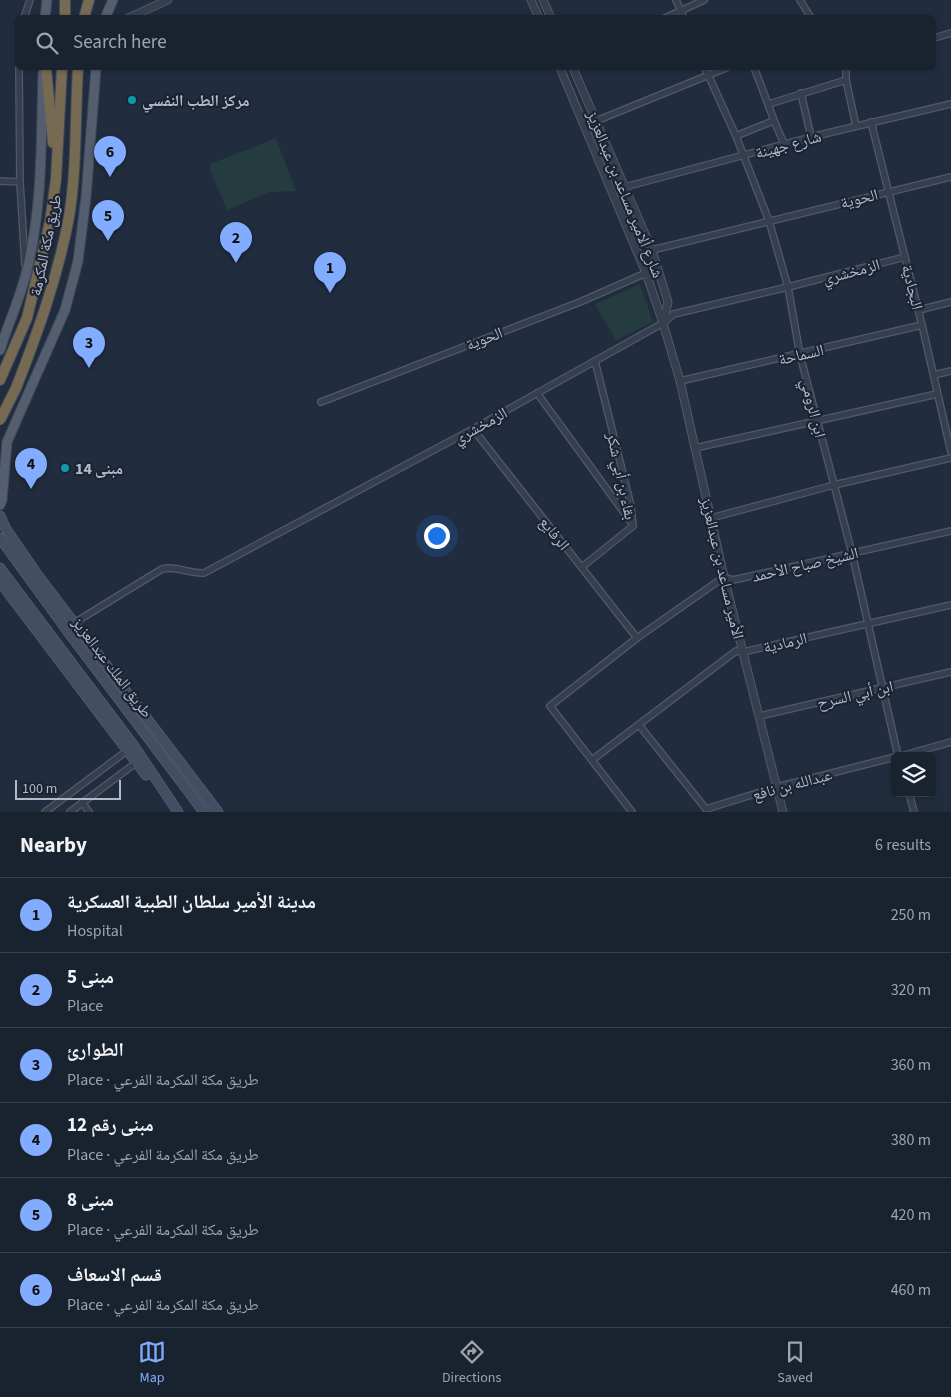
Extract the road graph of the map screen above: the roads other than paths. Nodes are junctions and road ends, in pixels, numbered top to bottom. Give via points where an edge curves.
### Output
1 (30, 0) edge
2 (47, 0) edge
3 (65, 0) edge
4 (83, 0) edge
5 (89, 0) edge
6 (106, 0) edge
7 (113, 0) edge
8 (168, 0) edge
9 (531, 0) edge
10 (543, 0) edge
11 (676, 0) edge
12 (704, 0) edge
13 (800, 0) edge
14 (680, 10) junction
15 (25, 15) edge
16 (45, 15) edge
17 (65, 15) edge
18 (83, 15) edge
19 (84, 15) edge
20 (104, 15) edge
21 (106, 15) edge
22 (135, 15) edge
23 (538, 15) edge
24 (550, 15) edge
25 (671, 15) edge
26 (682, 15) edge
27 (809, 15) edge
28 (951, 33) edge
29 (936, 37) edge
30 (19, 70) edge
31 (44, 70) edge
32 (44, 70) edge
33 (62, 70) edge
34 (78, 70) edge
35 (96, 70) edge
36 (561, 70) edge
37 (574, 70) edge
38 (706, 70) edge
39 (721, 70) edge
40 (755, 70) edge
41 (846, 70) edge
42 (708, 75) junction
43 (846, 80) junction
44 (800, 93) junction
45 (769, 104) junction
46 (951, 104) edge
47 (596, 121) junction
48 (773, 121) junction
49 (871, 122) junction
50 (856, 126) junction
51 (736, 136) junction
52 (811, 137) junction
53 (605, 143) junction
54 (786, 145) junction
55 (595, 148) junction
56 (744, 155) junction
57 (951, 176) edge
58 (56, 179) junction
59 (0, 181) edge
60 (20, 182) junction
61 (625, 187) junction
62 (889, 190) junction
63 (769, 221) junction
64 (652, 250) junction
65 (905, 257) junction
66 (646, 273) junction
67 (26, 274) junction
68 (788, 288) junction
69 (951, 302) edge
70 (918, 310) junction
71 (663, 323) junction
72 (922, 326) junction
73 (0, 350) edge
74 (800, 355) junction
75 (595, 361) junction
76 (39, 369) junction
77 (951, 371) edge
78 (934, 374) junction
79 (0, 380) edge
80 (680, 381) junction
81 (537, 393) junction
82 (936, 394) junction
83 (321, 402) dead end
84 (0, 412) edge
85 (0, 420) edge
86 (817, 422) junction
87 (473, 429) junction
88 (695, 448) junction
89 (951, 452) edge
90 (951, 458) edge
91 (834, 485) junction
92 (0, 505) edge
93 (0, 516) edge
94 (710, 518) junction
95 (634, 526) junction
96 (951, 531) edge
97 (0, 538) edge
98 (852, 552) junction
99 (582, 567) junction
100 (0, 568) edge
101 (724, 577) junction
102 (0, 582) edge
103 (951, 605) edge
104 (867, 622) junction
105 (74, 624) junction
106 (637, 638) junction
107 (743, 652) junction
108 (951, 672) edge
109 (883, 688) junction
110 (759, 716) junction
111 (639, 725) junction
112 (951, 742) edge
113 (128, 750) junction
114 (899, 752) edge
115 (915, 752) edge
116 (891, 759) edge
117 (592, 760) junction
118 (137, 762) junction
119 (777, 787) junction
120 (910, 797) edge
121 (82, 802) junction
122 (45, 812) edge
123 (70, 812) edge
124 (90, 812) edge
125 (174, 812) edge
126 (178, 812) edge
127 (204, 812) edge
128 (218, 812) edge
129 (632, 812) edge
130 (783, 812) edge
131 (914, 812) edge

1 - 15 street
2 - 16 main road
3 - 17 highway
4 - 18 highway
5 - 19 highway
6 - 20 main road
7 - 21 main road
8 - 22 street
9 - 23 street
10 - 24 street
11 - 14 street
12 - 14 street
13 - 27 street
14 - 25 street
14 - 26 street
28 - 29 street
30 - 60 street
31 - 58 highway
32 - 67 main road via 41,182
33 - 58 highway, طريق مكة المكرمة
34 - 85 highway, طريق مكة المكرمة, bridge via 69,217 40,328
35 - 76 main road via 78,260 64,310
36 - 55 street, الأمير مساعد بن عبدالعزيز
37 - 47 street, شارع ألامير مساعد بن عبدالعزيز
38 - 42 street, ابن الرومي
39 - 42 street
40 - 45 street
41 - 43 street
42 - 47 street
42 - 51 street, ابن الرومي
43 - 44 street
43 - 50 street
44 - 45 street
44 - 52 street
45 - 48 street
46 - 49 street, شارع جهينة
47 - 53 street, شارع ألامير مساعد بن عبدالعزيز
48 - 51 street
48 - 54 street
49 - 50 street, شارع جهينة
49 - 62 street, البجادية
50 - 52 street, شارع جهينة
51 - 56 street, ابن الرومي
52 - 54 street, شارع جهينة
53 - 55 street via 601,148
53 - 61 street, شارع ألامير مساعد بن عبدالعزيز
54 - 56 street, شارع جهينة
55 - 66 street, الأمير مساعد بن عبدالعزيز
56 - 61 street, شارع جهينة
56 - 63 street, ابن الرومي
57 - 62 street, الحوية
58 - 79 highway, طريق مكة المكرمة via 50,222 27,318
59 - 60 street
60 - 67 street
61 - 64 street, شارع ألامير مساعد بن عبدالعزيز
62 - 63 street, الحوية
62 - 65 street, البجادية
63 - 64 street, الحوية
63 - 68 street, ابن الرومي
64 - 71 street, شارع ألامير مساعد بن عبدالعزيز via 668,302
65 - 68 street, الزمخشري
65 - 70 street, البجادية
66 - 71 street, الأمير مساعد بن عبدالعزيز
66 - 83 street, الحوية via 580,302
67 - 73 main road
68 - 71 street, الزمخشري via 674,314
68 - 74 street, ابن الرومي
69 - 70 street
70 - 72 street, البجادية
71 - 75 street, الزمخشري
71 - 80 street, الأمير مساعد بن عبدالعزيز
72 - 74 street, السماحة
72 - 78 street, البجادية
74 - 80 street, السماحة
74 - 86 street, ابن الرومي
75 - 81 street, الزمخشري
75 - 95 street, بقاء بن أبي شكر
76 - 84 main road via 9,406
76 - 92 main road via 7,442
77 - 78 street
78 - 82 street, البجادية
80 - 88 street, الأمير مساعد بن عبدالعزيز
81 - 87 street, الزمخشري
81 - 95 street
82 - 86 street
82 - 89 street, البجادية
86 - 88 street
86 - 91 street, ابن الرومي
87 - 99 street, الرفايع
87 - 105 street, الزمخشري via 204,573 183,572 170,567 162,569
88 - 94 street, الأمير مساعد بن عبدالعزيز
90 - 91 street
91 - 94 street
91 - 98 street, ابن الرومي
93 - 105 main road
94 - 101 street, الأمير مساعد بن عبدالعزيز
95 - 99 street, بقاء بن أبي شكر
96 - 98 street, الشيخ صباح الأحمد
97 - 127 main road, طريق الملك عبدالعزيز
98 - 101 street, الشيخ صباح الأحمد via 733,580
98 - 104 street, ابن الرومي
99 - 106 street, الرفايع
100 - 126 main road, طريق الملك عبدالعزيز via 134,746
101 - 106 street
101 - 107 street, الأمير مساعد بن عبدالعزيز
102 - 113 main road
103 - 104 street, الرمادية
104 - 107 street, الرمادية
104 - 109 street, ابن الرومي
105 - 128 main road
106 - 117 street via 550,706
107 - 110 street, الأمير مساعد بن عبدالعزيز
107 - 111 street, الرمادية via 736,651
108 - 109 street, ابن أبي السرح
109 - 110 street, ابن أبي السرح
109 - 114 street, ابن الرومي
110 - 119 street, الأمير مساعد بن عبدالعزيز
111 - 117 street, الرمادية
111 - 119 street, عبدالله بن نافع via 706,809
112 - 115 street
113 - 118 main road
113 - 122 street
116 - 119 street, عبدالله بن نافع
117 - 129 street
118 - 121 street
118 - 125 main road
119 - 130 street, الأمير مساعد بن عبدالعزيز
120 - 131 street
121 - 123 street
121 - 124 street

